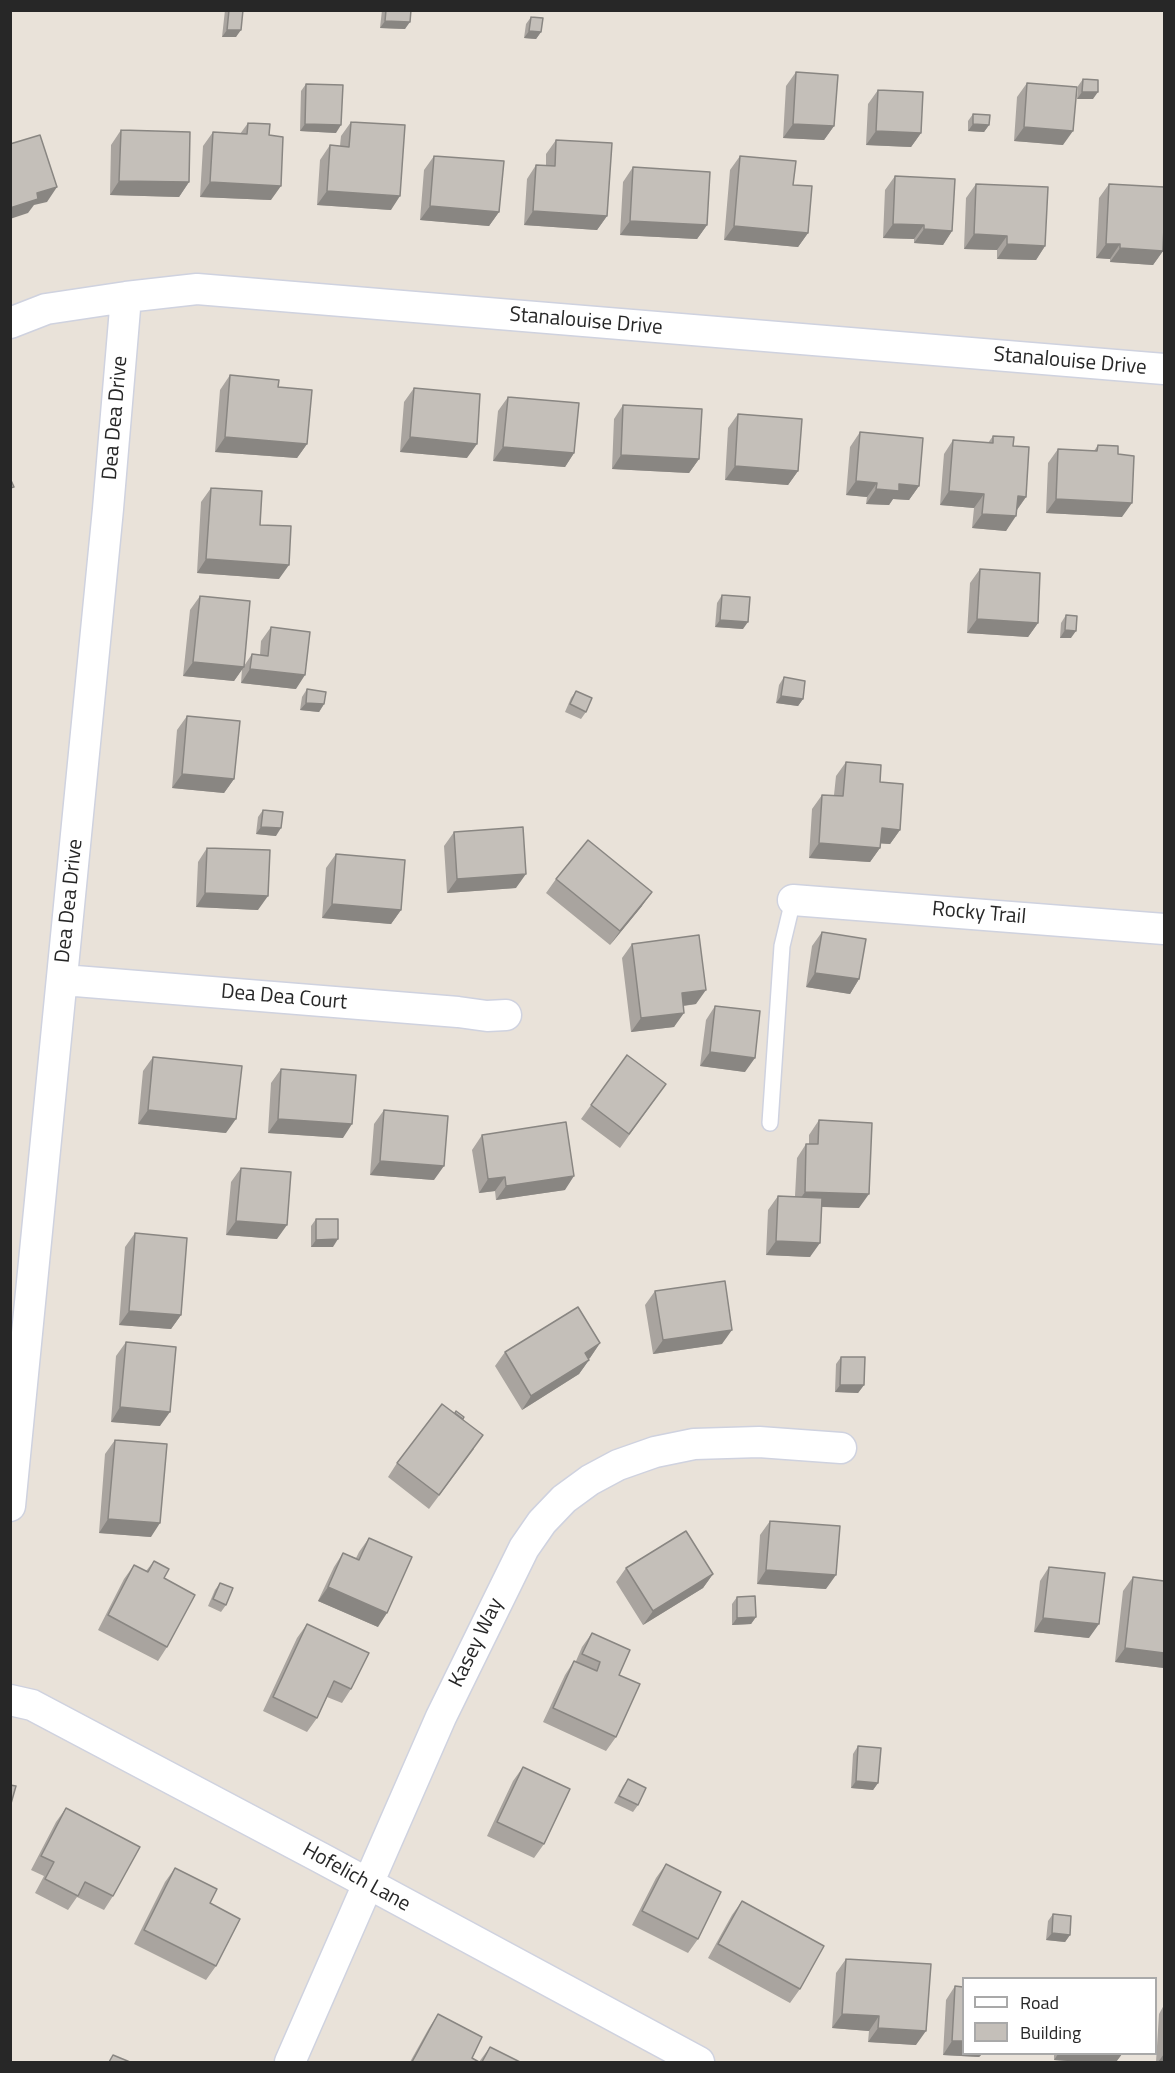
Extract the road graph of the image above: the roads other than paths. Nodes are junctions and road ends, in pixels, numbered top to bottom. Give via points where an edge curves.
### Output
1 (126, 297) junction
2 (10, 323) edge
3 (1164, 369) edge
4 (793, 900) joint
5 (1164, 929) edge
6 (63, 980) junction
7 (506, 1015) dead end
8 (770, 1123) dead end
9 (841, 1448) dead end
10 (10, 1506) edge
11 (10, 1700) edge
12 (367, 1884) junction
13 (290, 2062) edge
14 (699, 2062) edge

1 - 2 street, Stanalouise Drive via 46,309
1 - 3 street, Stanalouise Drive via 197,289
1 - 6 street, Dea Dea Drive
4 - 5 street, Rocky Trail
4 - 8 lane via 782,946
6 - 7 street, Dea Dea Court
6 - 10 street, Dea Dea Drive
9 - 12 street, Kasey Way via 759,1442 694,1444 618,1465 564,1498 524,1548 441,1717
11 - 12 street, Hofelich Lane via 32,1705
12 - 13 street, Kasey Way
12 - 14 street, Hofelich Lane

